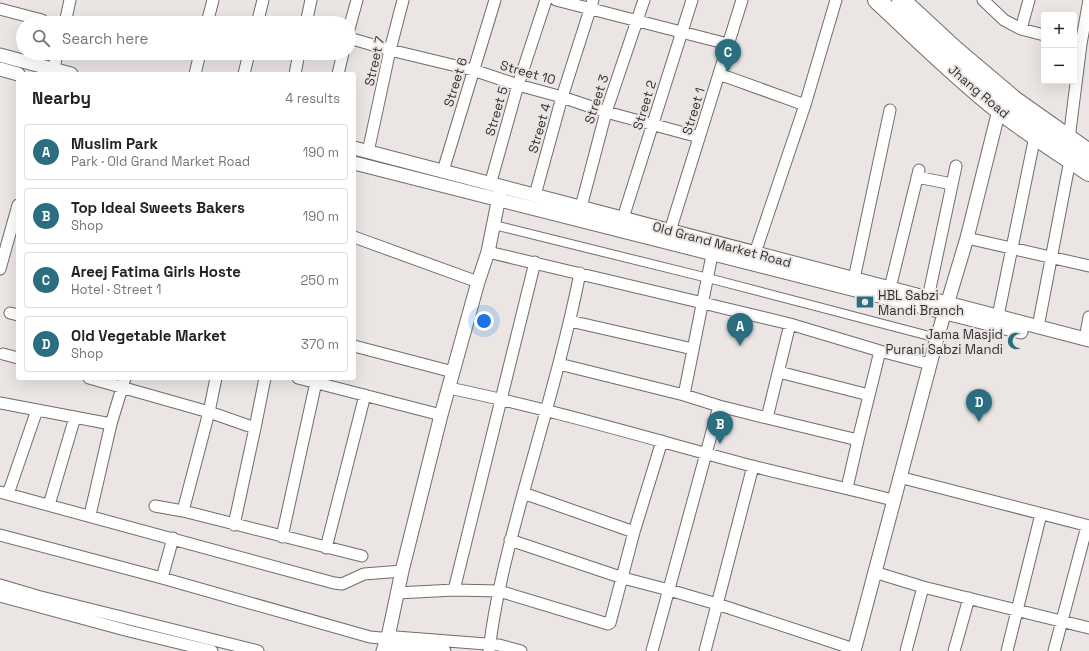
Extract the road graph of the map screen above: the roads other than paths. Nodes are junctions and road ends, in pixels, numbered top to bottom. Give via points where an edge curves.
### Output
1 (70, 0) edge
2 (213, 0) edge
3 (263, 0) edge
4 (311, 0) edge
5 (357, 0) edge
6 (404, 0) edge
7 (495, 0) edge
8 (546, 0) edge
9 (556, 0) edge
10 (644, 0) edge
11 (692, 0) edge
12 (742, 0) edge
13 (836, 0) edge
14 (877, 0) edge
15 (901, 0) edge
16 (983, 0) edge
17 (1029, 0) edge
18 (1089, 0) edge
19 (592, 4) edge
20 (0, 9) edge
21 (27, 16) edge
22 (67, 16) edge
23 (209, 16) edge
24 (262, 16) edge
25 (308, 16) edge
26 (353, 16) edge
27 (638, 21) junction
28 (1021, 29) junction
29 (682, 32) junction
30 (1041, 34) edge
31 (356, 40) edge
32 (728, 44) junction
33 (1081, 45) edge
34 (390, 50) junction
35 (0, 55) edge
36 (56, 60) edge
37 (198, 60) edge
38 (247, 60) edge
39 (298, 60) edge
40 (341, 60) edge
41 (0, 69) edge
42 (473, 70) junction
43 (53, 72) edge
44 (195, 72) edge
45 (244, 72) edge
46 (295, 72) edge
47 (338, 72) edge
48 (16, 73) edge
49 (719, 74) junction
50 (518, 85) junction
51 (562, 97) junction
52 (805, 105) junction
53 (890, 110) dead end
54 (999, 110) junction
55 (606, 112) junction
56 (653, 125) junction
57 (1035, 136) junction
58 (699, 137) junction
59 (1069, 139) junction
60 (356, 149) edge
61 (368, 152) junction
62 (1089, 152) edge
63 (1070, 160) junction
64 (356, 163) edge
65 (956, 166) dead end
66 (443, 171) junction
67 (1089, 172) edge
68 (952, 184) junction
69 (496, 190) junction
70 (535, 195) junction
71 (581, 207) junction
72 (16, 211) edge
73 (623, 218) junction
74 (494, 225) junction
75 (670, 231) junction
76 (356, 238) edge
77 (967, 238) junction
78 (4, 244) edge
79 (714, 248) junction
80 (1012, 248) junction
81 (488, 252) junction
82 (755, 253) junction
83 (1051, 258) junction
84 (535, 262) junction
85 (1089, 266) edge
86 (0, 269) edge
87 (580, 273) junction
88 (708, 278) junction
89 (854, 279) junction
90 (478, 282) junction
91 (890, 288) junction
92 (928, 298) junction
93 (703, 303) junction
94 (947, 308) junction
95 (998, 316) junction
96 (1089, 317) edge
97 (570, 321) junction
98 (790, 324) junction
99 (1038, 327) junction
100 (937, 338) junction
101 (1088, 343) edge
102 (356, 347) edge
103 (693, 349) junction
104 (880, 351) junction
105 (3, 354) dead end
106 (16, 357) edge
107 (559, 364) junction
108 (930, 364) junction
109 (453, 372) junction
110 (779, 372) junction
111 (103, 380) edge
112 (216, 380) edge
113 (265, 380) edge
114 (307, 380) edge
115 (316, 382) junction
116 (124, 383) edge
117 (449, 388) junction
118 (365, 395) junction
119 (684, 395) junction
120 (869, 395) junction
121 (502, 399) junction
122 (0, 403) edge
123 (718, 406) junction
124 (37, 410) junction
125 (546, 411) junction
126 (209, 412) junction
127 (440, 415) junction
128 (75, 417) junction
129 (767, 418) junction
130 (112, 424) junction
131 (256, 428) junction
132 (858, 440) junction
133 (662, 441) junction
134 (705, 453) junction
135 (753, 466) junction
136 (899, 477) junction
137 (847, 488) junction
138 (4, 493) edge
139 (524, 493) junction
140 (893, 500) junction
141 (49, 505) junction
142 (155, 506) dead end
143 (183, 511) junction
144 (1041, 514) junction
145 (90, 515) junction
146 (234, 525) junction
147 (1088, 526) edge
148 (634, 532) junction
149 (0, 535) edge
150 (282, 537) junction
151 (173, 538) junction
152 (510, 540) junction
153 (326, 548) junction
154 (362, 556) dead end
155 (402, 571) junction
156 (874, 572) junction
157 (162, 578) junction
158 (623, 578) junction
159 (0, 585) edge
160 (923, 587) junction
161 (454, 590) junction
162 (499, 590) junction
163 (669, 590) junction
164 (397, 593) junction
165 (0, 596) edge
166 (969, 598) junction
167 (717, 604) junction
168 (1018, 610) junction
169 (132, 620) junction
170 (1062, 621) junction
171 (1089, 628) edge
172 (129, 631) junction
173 (385, 642) edge
174 (489, 648) edge
175 (854, 650) edge
176 (212, 651) edge
177 (258, 651) edge
178 (446, 651) edge
179 (521, 651) edge
180 (652, 651) edge
181 (705, 651) edge
182 (906, 651) edge
183 (954, 651) edge
184 (1007, 651) edge
185 (1054, 651) edge

1 - 22 street
2 - 23 street
3 - 24 street
4 - 25 street
5 - 26 street
6 - 34 street, Street 7
7 - 42 street, Street 6
8 - 50 street, Street 5
9 - 19 street
10 - 27 street, Street 3
11 - 29 street, Street 2
12 - 32 street, Street 1
13 - 52 street
14 - 54 highway, Jhang Road
15 - 59 highway, Jhang Road via 1014,100
16 - 28 street via 1004,20
17 - 28 street
18 - 33 street
19 - 27 street
19 - 51 street, Street 4
20 - 21 street
27 - 29 street
27 - 55 street, Street 3
28 - 30 street
29 - 32 street
29 - 56 street, Street 2
31 - 34 street, Street 10
32 - 49 street, Street 1
33 - 59 street
34 - 42 street, Street 10
34 - 61 street, Street 7
35 - 43 street
36 - 43 street
37 - 44 street
38 - 45 street
39 - 46 street
40 - 47 street
41 - 48 street
42 - 50 street, Street 10
42 - 66 street, Street 6
49 - 52 street
49 - 58 street, Street 1
50 - 51 street, Street 10
50 - 69 street, Street 5
51 - 55 street, Street 10
51 - 70 street, Street 4
52 - 82 street
53 - 89 street
54 - 57 highway, Jhang Road
54 - 77 street
55 - 56 street, Street 10
55 - 71 street, Street 3
56 - 58 street, Street 10
56 - 73 street, Street 2
57 - 63 highway, Jhang Road
57 - 80 street
58 - 75 street, Street 1
59 - 62 highway, Jhang Road
60 - 61 street, Old Grand Market Road
61 - 66 street, Old Grand Market Road
63 - 67 highway, Jhang Road
63 - 83 street
64 - 69 street, Old Grand Market Road
65 - 68 street
66 - 69 street, Old Grand Market Road
68 - 91 street via 918,173
68 - 92 street
69 - 70 street, Old Grand Market Road
69 - 74 street
69 - 79 street, Old Grand Market Road
70 - 71 street, Old Grand Market Road
71 - 73 street, Old Grand Market Road
72 - 78 street
73 - 75 street, Old Grand Market Road
74 - 81 street
74 - 88 street
75 - 79 street, Old Grand Market Road
76 - 90 street
77 - 80 street
77 - 94 street
78 - 86 street
79 - 82 street, Old Grand Market Road
79 - 88 street
79 - 94 street, Old Grand Market Road
80 - 83 street
80 - 95 street
81 - 84 street
81 - 90 street
82 - 89 street, Old Grand Market Road
83 - 85 street
83 - 99 street
84 - 87 street
84 - 121 street
87 - 93 street
87 - 97 street
88 - 93 street
88 - 100 street
89 - 91 street, Old Grand Market Road
90 - 109 street
91 - 92 street, Old Grand Market Road
92 - 94 street, Old Grand Market Road
93 - 98 street
93 - 103 street
94 - 95 street, Old Grand Market Road
94 - 100 street
94 - 101 street, Old Grand Market Road
95 - 99 street, Old Grand Market Road
96 - 101 street
97 - 103 street
97 - 107 street
98 - 104 street
98 - 110 street
99 - 101 street, Old Grand Market Road
100 - 108 street
102 - 109 street
103 - 119 street
104 - 108 street
104 - 120 street
105 - 106 street
107 - 119 street
107 - 125 street
108 - 136 street
109 - 117 street
110 - 120 street
110 - 129 street
111 - 116 street
112 - 126 street
113 - 131 street
114 - 115 street
115 - 118 street
115 - 150 street
116 - 126 street
116 - 130 street
117 - 121 street
117 - 127 street
118 - 127 street
118 - 153 street
119 - 123 street
120 - 132 street
121 - 125 street
121 - 161 street
122 - 124 street
123 - 129 street
123 - 134 street
124 - 128 street
124 - 138 street
125 - 133 street
125 - 139 street
126 - 131 street
126 - 143 street
127 - 155 street
128 - 130 street
128 - 141 street
129 - 132 street
130 - 145 street
131 - 146 street
132 - 137 street
133 - 134 street
133 - 148 street
134 - 135 street
134 - 163 street
135 - 137 street
135 - 167 street
136 - 140 street
136 - 144 street
137 - 140 street
138 - 141 street
139 - 148 street
139 - 152 street
140 - 156 street
141 - 145 street
142 - 143 street
143 - 146 street
144 - 147 street
144 - 168 street
145 - 151 street
146 - 150 street
147 - 170 street
148 - 158 street
149 - 157 street
150 - 153 street
151 - 155 street via 334,583 342,584 364,574
151 - 157 street
152 - 158 street
152 - 162 street
153 - 154 street
155 - 164 street
156 - 160 street
156 - 175 street
157 - 173 street
158 - 162 street via 612,621 608,624
158 - 163 street
159 - 169 street
160 - 166 street
160 - 182 street
161 - 162 street
161 - 164 street
162 - 174 street
163 - 167 street
163 - 180 street
164 - 173 street
165 - 172 street
166 - 168 street
166 - 183 street
167 - 175 street
167 - 181 street
168 - 170 street
168 - 184 street
169 - 172 street
169 - 177 street
170 - 171 street
170 - 185 street
172 - 176 street
173 - 174 street
173 - 178 street via 392,646
174 - 179 street via 499,645

